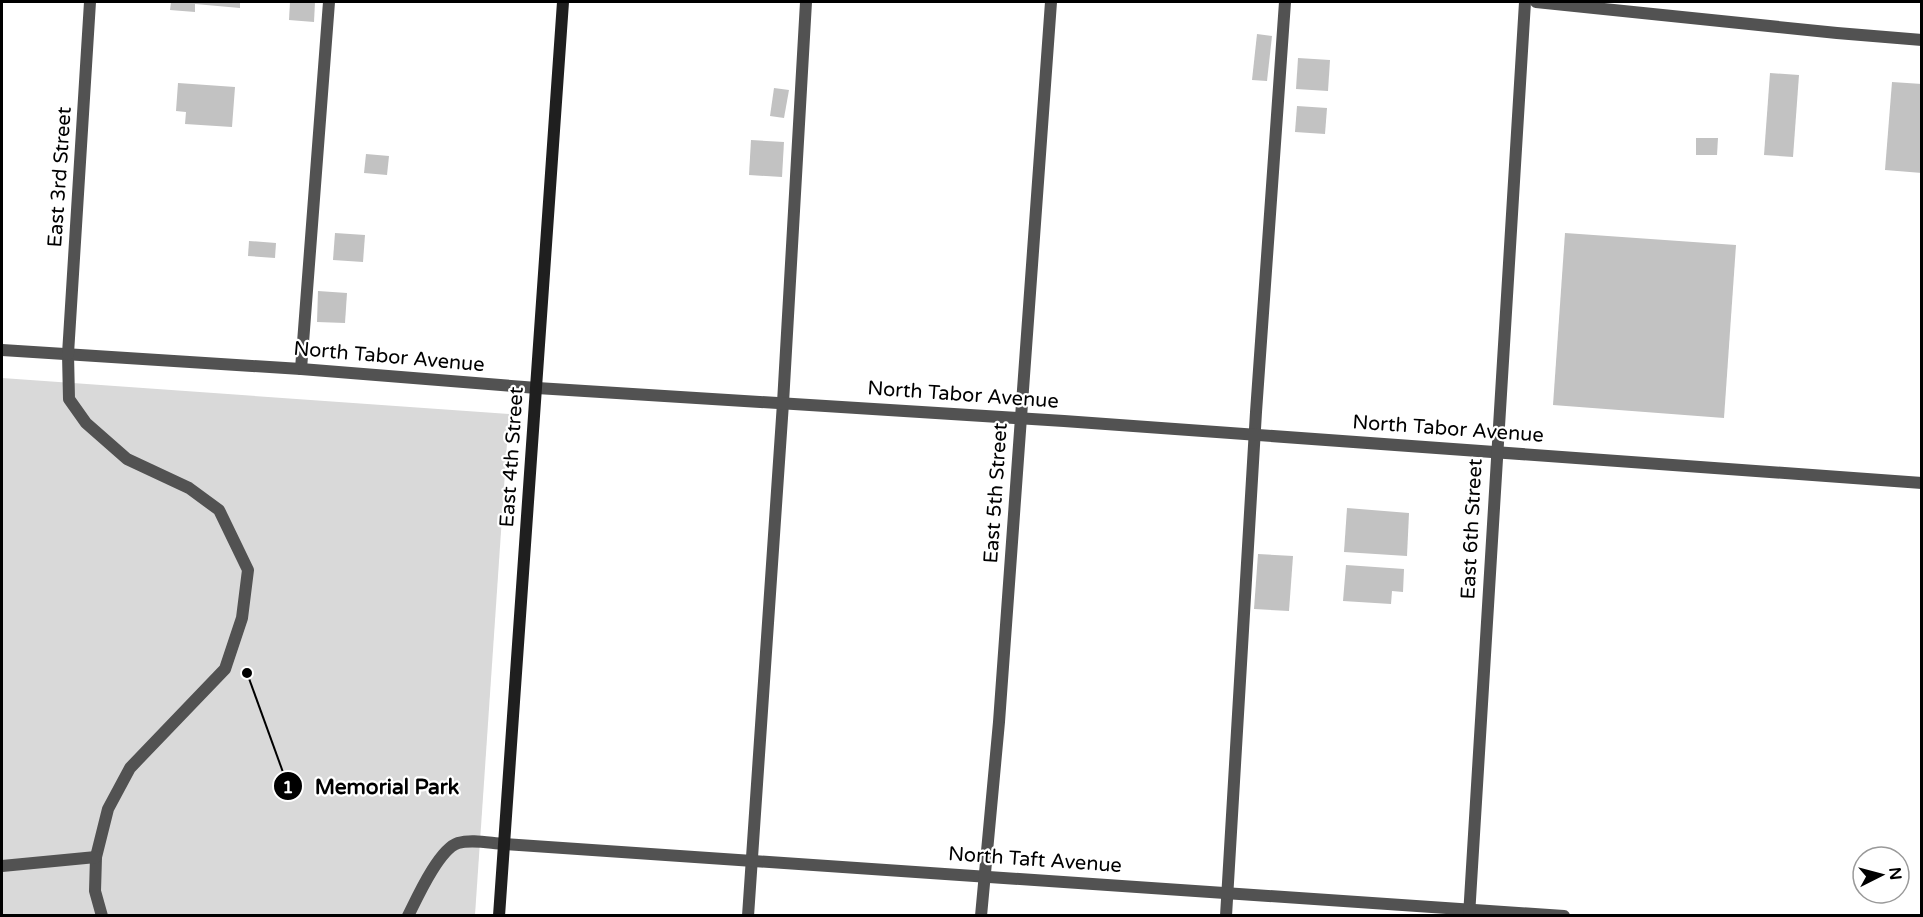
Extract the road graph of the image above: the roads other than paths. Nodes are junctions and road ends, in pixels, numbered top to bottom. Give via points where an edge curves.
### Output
1 (90, 2) edge
2 (329, 2) edge
3 (563, 2) edge
4 (806, 2) edge
5 (1051, 2) edge
6 (1285, 2) edge
7 (1525, 2) edge
8 (1536, 2) edge
9 (1922, 40) edge
10 (2, 350) edge
11 (68, 354) junction
12 (301, 369) junction
13 (537, 388) junction
14 (783, 403) junction
15 (1021, 419) junction
16 (1255, 435) junction
17 (1496, 453) junction
18 (1922, 483) edge
19 (504, 844) junction
20 (96, 856) junction
21 (752, 860) junction
22 (2, 866) edge
23 (985, 876) junction
24 (1227, 894) junction
25 (1469, 913) edge
26 (102, 915) edge
27 (408, 915) edge
28 (499, 915) edge
29 (747, 915) edge
30 (981, 915) edge
31 (1226, 915) edge
32 (1563, 915) edge

1 - 11 street, East 3rd Street
2 - 12 street
3 - 13 main road, East 4th Street
4 - 14 street
5 - 15 street, East 5th Street
6 - 16 street
7 - 17 street, East 6th Street
8 - 9 street
10 - 11 street, North Tabor Avenue
11 - 12 street, North Tabor Avenue
11 - 20 street, East 3rd Street via 69,399 86,423 127,459 189,488 219,510 248,570 242,618 225,669 130,768 108,809
12 - 13 street, North Tabor Avenue
13 - 14 street, North Tabor Avenue
13 - 19 main road, East 4th Street
14 - 15 street, North Tabor Avenue
14 - 21 street
15 - 16 street, North Tabor Avenue
15 - 23 street, East 5th Street
16 - 17 street, North Tabor Avenue
16 - 24 street
17 - 18 street, North Tabor Avenue
17 - 25 street, East 6th Street
19 - 21 street, North Taft Avenue
19 - 27 street, North Taft Avenue via 456,844 440,859
19 - 28 main road, East 4th Street
20 - 22 street
20 - 26 street, East 3rd Street via 95,891
21 - 23 street, North Taft Avenue
21 - 29 street
23 - 24 street, North Taft Avenue
23 - 30 street, East 5th Street
24 - 25 street, North Taft Avenue
24 - 31 street
25 - 32 street, North Taft Avenue

